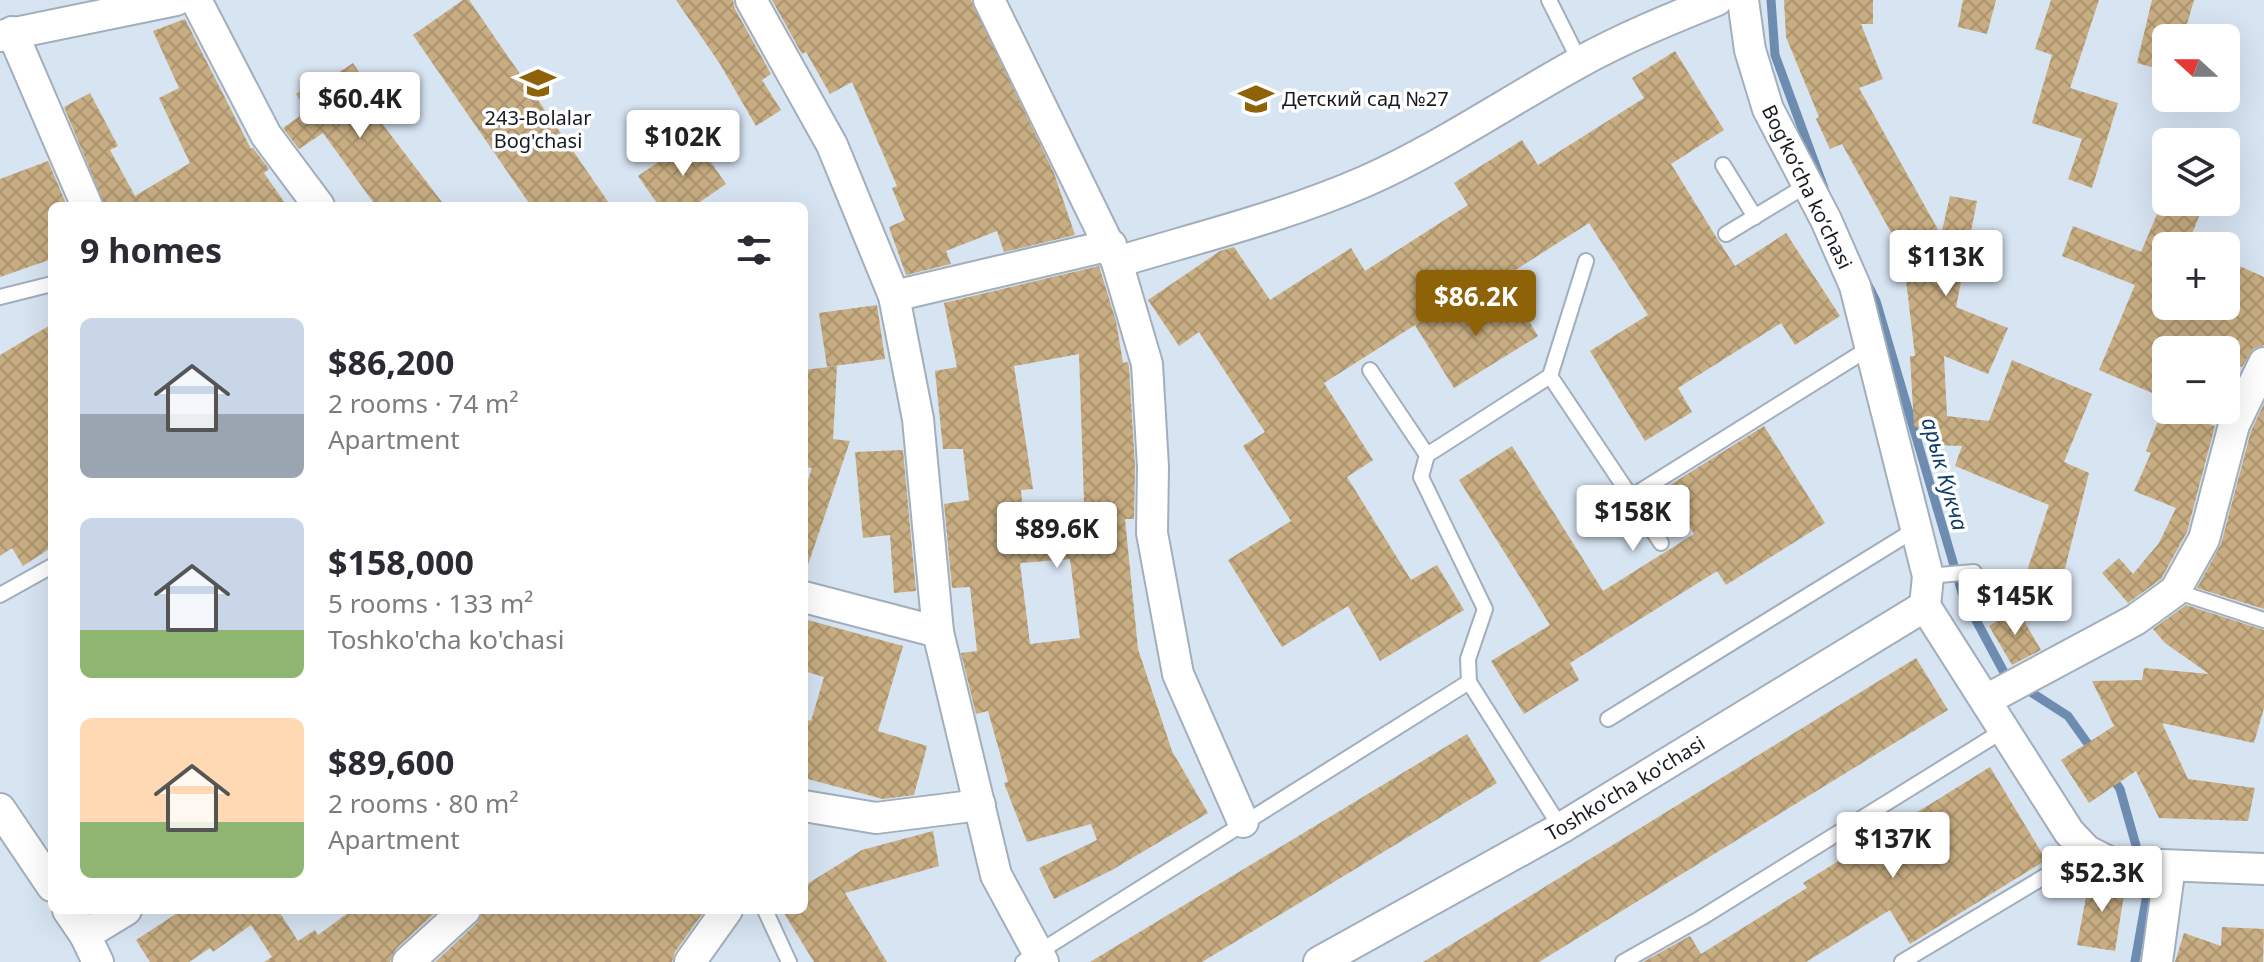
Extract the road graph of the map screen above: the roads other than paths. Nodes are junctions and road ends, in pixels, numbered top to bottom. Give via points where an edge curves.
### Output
1 (176, 0) edge
2 (196, 0) edge
3 (751, 0) edge
4 (989, 0) edge
5 (1549, 0) edge
6 (1717, 0) edge
7 (1743, 0) edge
8 (6, 34) edge
9 (1580, 62) junction
10 (1723, 165) dead end
11 (1807, 185) junction
12 (85, 202) edge
13 (316, 202) edge
14 (1755, 217) junction
15 (1726, 234) dead end
16 (1114, 254) junction
17 (1586, 261) dead end
18 (48, 285) edge
19 (894, 296) junction
20 (0, 297) edge
21 (1872, 347) junction
22 (2264, 363) edge
23 (1370, 370) dead end
24 (1550, 376) junction
25 (1427, 455) junction
26 (1631, 497) junction
27 (1916, 529) junction
28 (1661, 543) dead end
29 (48, 568) edge
30 (1974, 572) dead end
31 (1927, 591) junction
32 (2175, 591) junction
33 (0, 595) edge
34 (808, 598) edge
35 (2264, 620) edge
36 (938, 632) junction
37 (1469, 682) junction
38 (1986, 700) junction
39 (1608, 719) dead end
40 (2004, 730) junction
41 (980, 805) junction
42 (808, 807) edge
43 (0, 809) edge
44 (1243, 822) junction
45 (1561, 828) junction
46 (2099, 857) junction
47 (2170, 866) junction
48 (2264, 869) edge
49 (48, 880) edge
50 (70, 914) edge
51 (122, 914) edge
52 (461, 914) edge
53 (724, 914) edge
54 (767, 914) edge
55 (91, 949) edge
56 (1034, 958) edge
57 (408, 962) edge
58 (690, 962) edge
59 (789, 962) edge
60 (1319, 962) edge
61 (1623, 962) edge
62 (1902, 962) edge
63 (2157, 962) edge

1 - 8 street
2 - 13 street via 266,135
3 - 19 street via 832,145
4 - 16 street
5 - 9 lane
6 - 9 street
7 - 11 street, Bogʻkoʻcha koʻchasi via 1762,94
8 - 12 street
9 - 16 street via 1367,180 1316,201
10 - 14 lane
11 - 14 lane
11 - 21 street, Bogʻkoʻcha koʻchasi via 1855,286
14 - 15 lane
16 - 19 street
16 - 44 street via 1147,364 1152,533 1178,674
17 - 24 lane
18 - 20 lane
19 - 36 street via 918,419
21 - 26 lane
21 - 27 street, Bogʻkoʻcha koʻchasi
22 - 32 street via 2234,425 2204,539
23 - 25 lane
24 - 25 lane
24 - 26 lane
25 - 37 lane via 1421,477 1485,609 1468,659
26 - 28 lane
27 - 31 street, Bogʻkoʻcha koʻchasi
27 - 39 lane
29 - 33 lane
30 - 31 lane
31 - 38 street, Bogʻkoʻcha koʻchasi
31 - 45 street, Toshko'cha ko'chasi
32 - 35 lane
32 - 38 street via 2135,620
34 - 36 street
36 - 41 street
37 - 44 lane
37 - 45 lane
38 - 40 street, Bogʻkoʻcha koʻchasi
40 - 46 street, Bogʻkoʻcha koʻchasi via 2069,832
40 - 61 lane
41 - 42 street via 876,818
41 - 56 street via 996,875
43 - 49 street
44 - 56 lane
45 - 60 street, Toshko'cha ko'chasi
46 - 47 street
46 - 62 lane
47 - 48 street
47 - 63 street
50 - 55 street
51 - 55 street
52 - 57 street
53 - 58 street
54 - 59 lane

